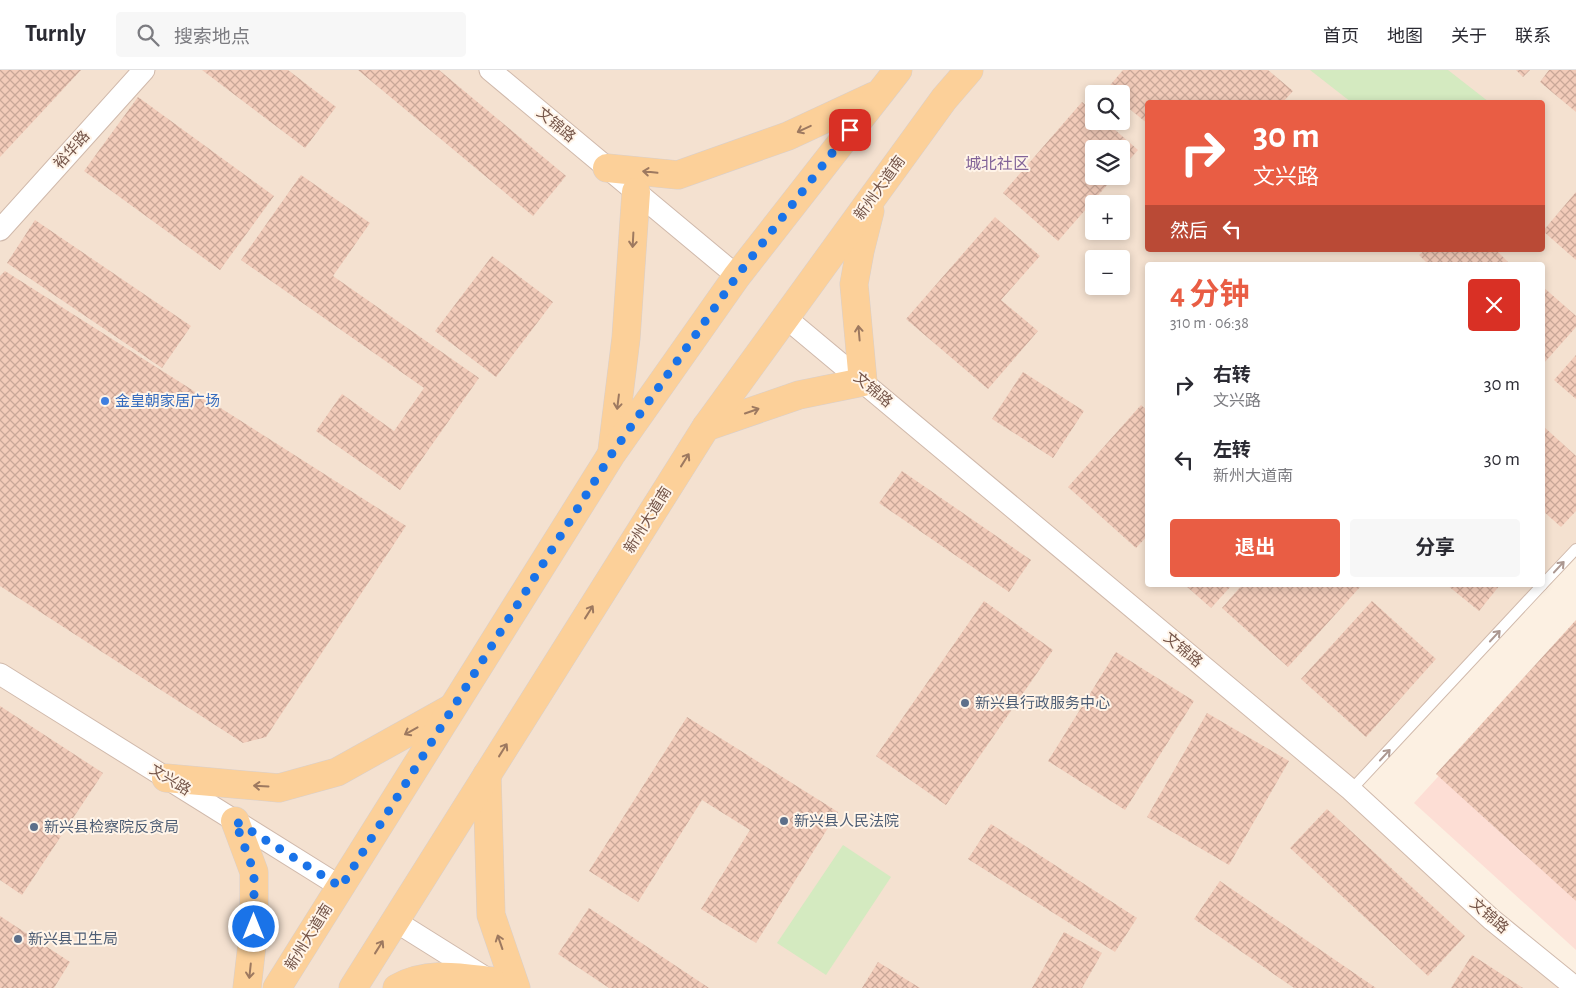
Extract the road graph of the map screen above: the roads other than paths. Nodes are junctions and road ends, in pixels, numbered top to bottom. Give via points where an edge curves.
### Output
1 (144, 70) edge
2 (490, 70) edge
3 (898, 70) edge
4 (969, 70) edge
5 (880, 93) junction
6 (607, 168) junction
7 (636, 192) junction
8 (875, 195) junction
9 (0, 230) edge
10 (737, 276) junction
11 (786, 318) junction
12 (863, 382) junction
13 (706, 427) junction
14 (611, 455) junction
15 (1576, 549) edge
16 (1545, 582) edge
17 (1540, 587) edge
18 (0, 674) edge
19 (453, 707) junction
20 (487, 775) junction
21 (166, 778) junction
22 (1351, 790) junction
23 (235, 821) junction
24 (341, 887) junction
25 (395, 921) junction
26 (503, 986) edge
27 (248, 988) edge
28 (277, 988) edge
29 (353, 988) edge
30 (397, 988) edge
31 (1576, 988) edge

1 - 9 street, 裕华路
2 - 6 street, 文锦路
3 - 5 main road, 新州大道南
4 - 8 main road, 新州大道南 via 944,99
5 -> 6 main road via 788,136 678,175
5 - 10 main road, 新州大道南
6 - 7 street, 文锦路
7 - 10 street, 文锦路
7 -> 14 main road via 626,338
8 - 11 main road, 新州大道南
12 -> 8 main road via 854,284
10 - 14 main road, 新州大道南
11 - 12 street, 文锦路
11 - 13 main road, 新州大道南
13 -> 12 main road via 799,395
12 - 22 street, 文锦路
20 -> 13 main road, 新州大道南
14 - 19 main road, 新州大道南
16 -> 15 lane
22 -> 17 lane
18 - 21 street, 文兴路
19 -> 21 main road via 337,772 279,788
19 - 24 main road, 新州大道南
20 - 25 main road, 新州大道南
26 -> 20 main road via 491,916
21 - 23 street, 文兴路
22 - 31 street, 文锦路 via 1491,919
23 - 24 street, 文兴路
23 -> 27 main road via 254,872 254,927
24 - 28 main road, 新州大道南
25 - 26 street
29 -> 25 main road, 新州大道南
26 - 30 main road via 444,975 413,979

